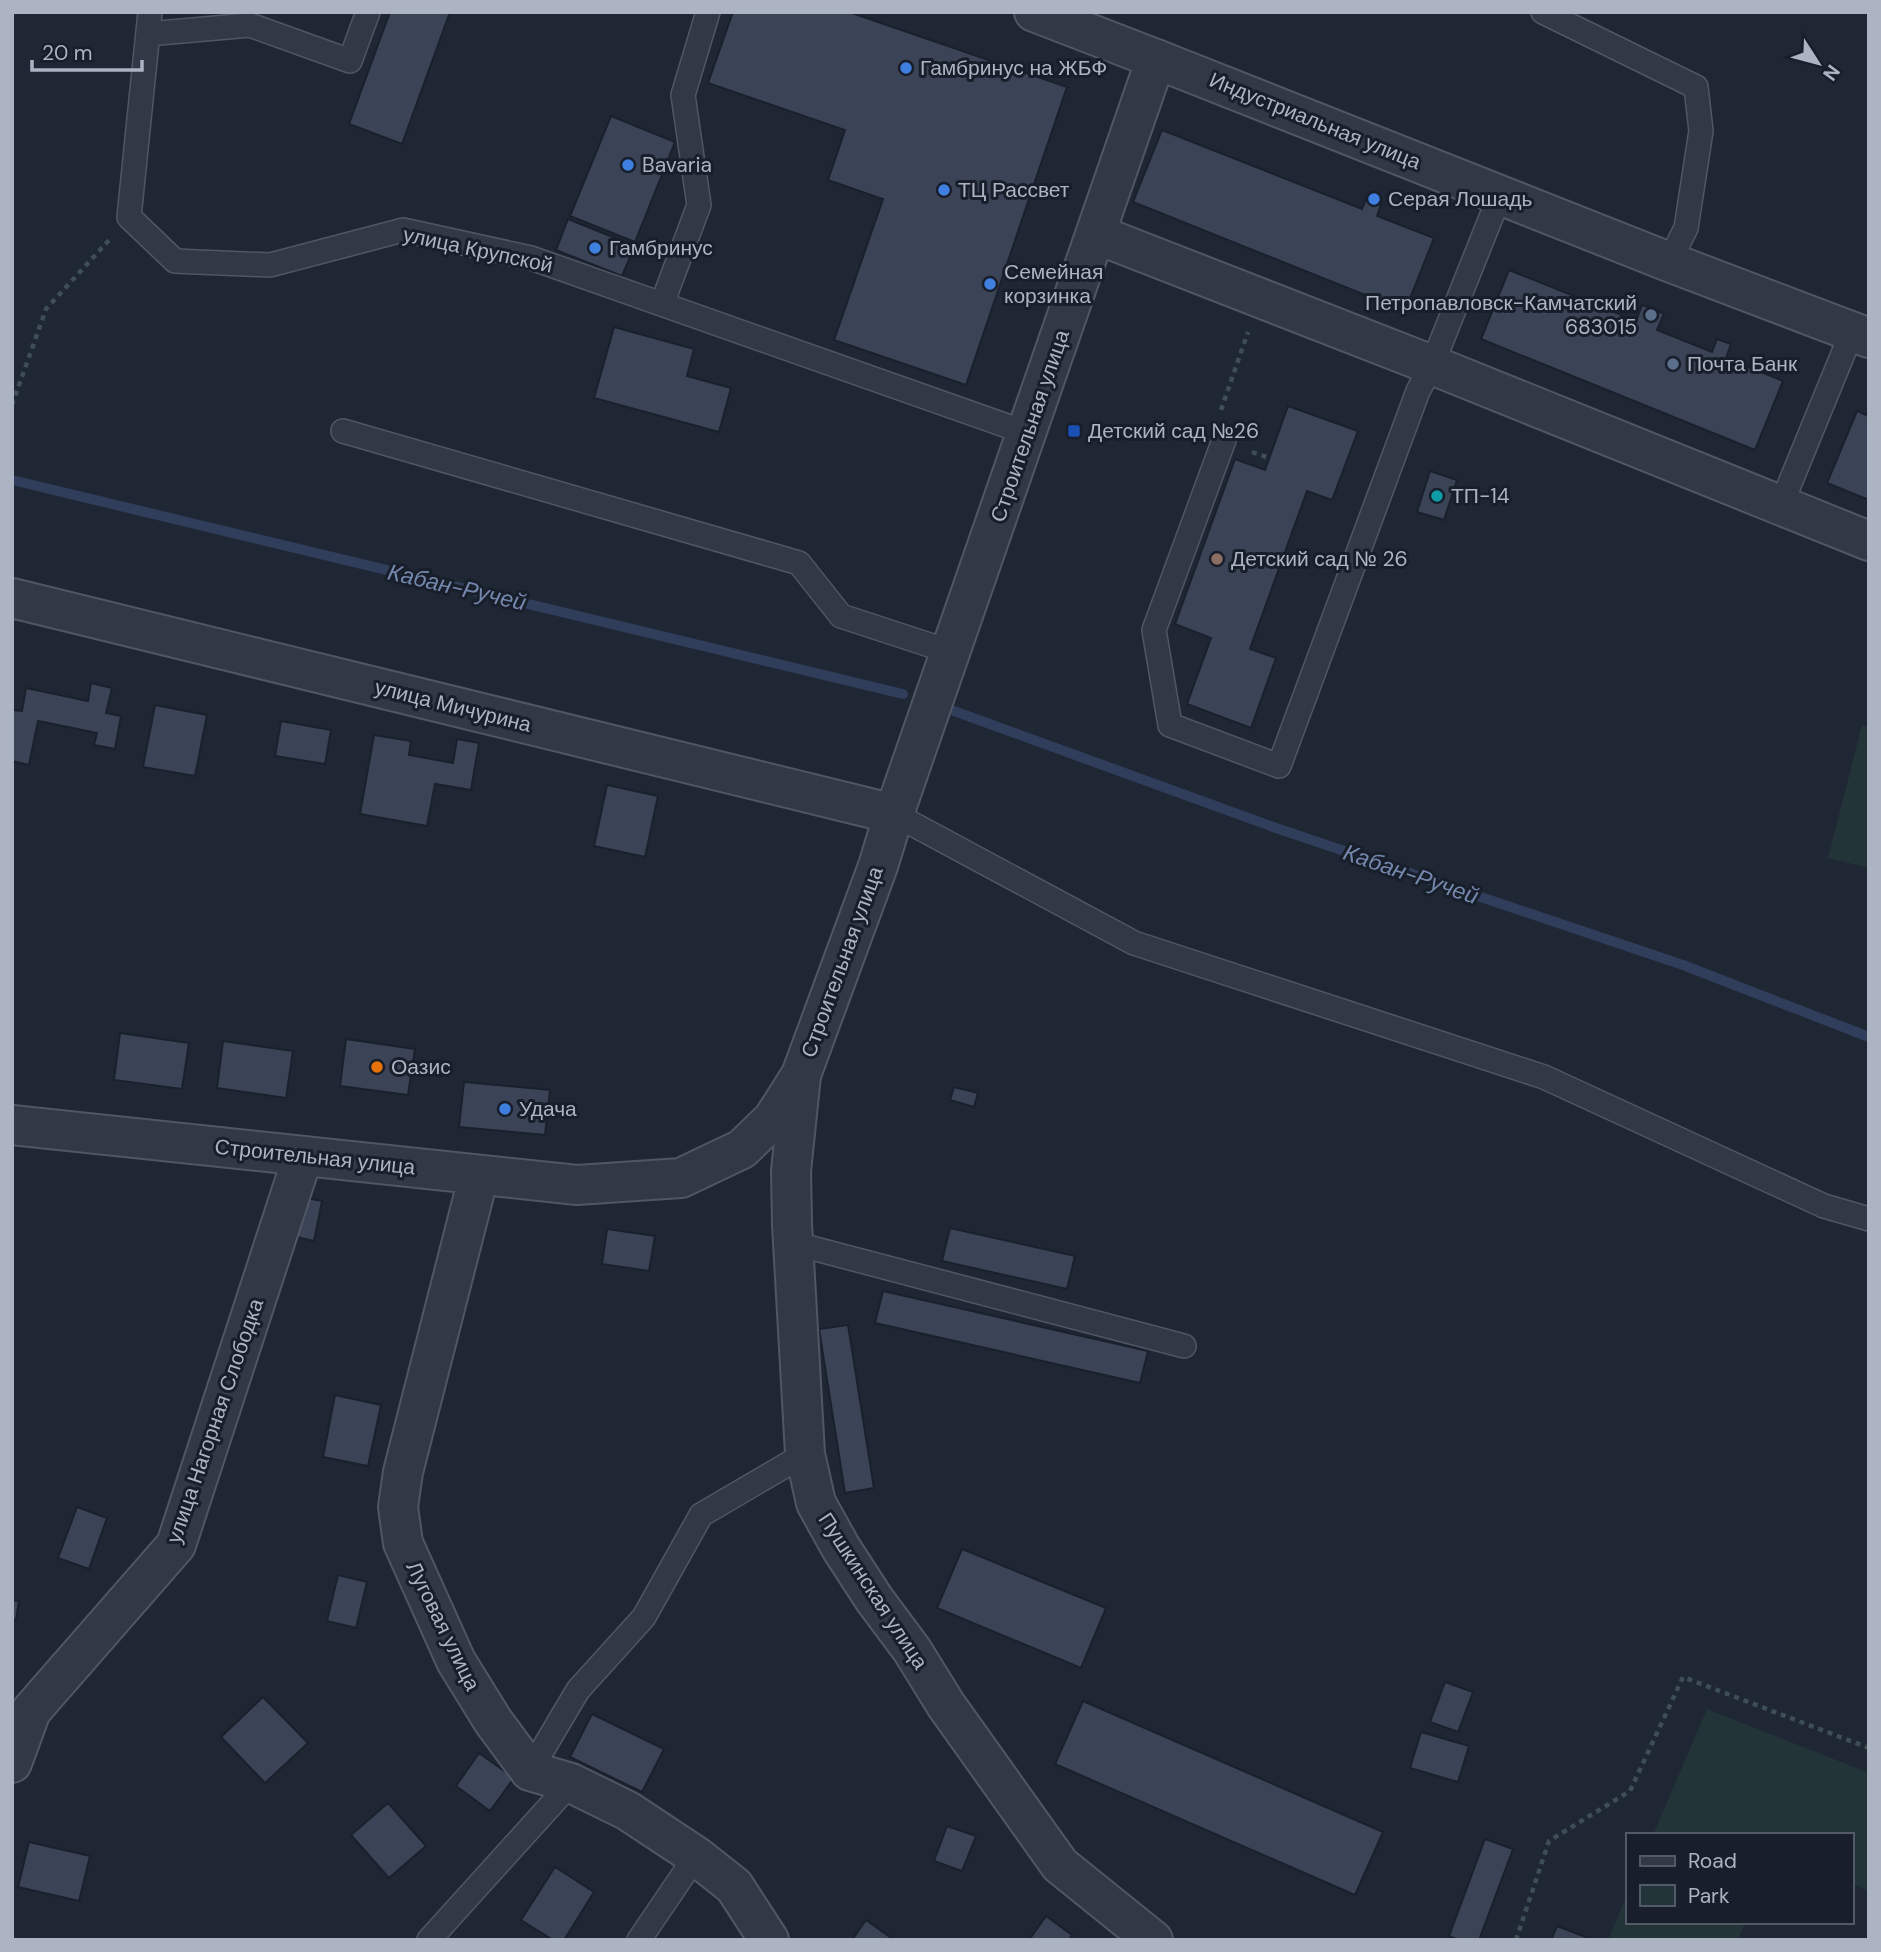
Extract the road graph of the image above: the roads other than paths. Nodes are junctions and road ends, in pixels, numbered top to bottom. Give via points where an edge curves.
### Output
1 (368, 12) edge
2 (708, 12) edge
3 (1034, 12) edge
4 (1543, 12) edge
5 (149, 23) edge
6 (1156, 59) junction
7 (1500, 195) junction
8 (1096, 234) junction
9 (1669, 262) junction
10 (662, 304) junction
11 (1860, 335) edge
12 (1432, 365) junction
13 (343, 431) dead end
14 (1027, 433) junction
15 (1224, 440) road end
16 (1781, 505) junction
17 (1869, 541) edge
18 (12, 598) edge
19 (951, 652) junction
20 (894, 814) junction
21 (800, 1075) junction
22 (12, 1125) edge
23 (303, 1156) junction
24 (479, 1175) junction
25 (1869, 1219) edge
26 (793, 1242) junction
27 (1184, 1346) dead end
28 (805, 1454) junction
29 (12, 1763) edge
30 (530, 1771) junction
31 (571, 1783) junction
32 (696, 1856) junction
33 (429, 1940) edge
34 (639, 1940) edge
35 (769, 1940) edge
36 (1153, 1940) edge

1 - 5 lane via 350,61 250,24
2 - 10 lane via 683,95 699,205
3 - 6 street, Индустриальная улица
4 - 9 lane via 1696,87 1702,131 1686,228
5 - 10 lane, улица Крупской via 129,217 175,261 270,265 403,230 531,258
6 - 7 street, Индустриальная улица
6 - 8 street, Строительная улица
7 - 9 street, Индустриальная улица
7 - 12 lane
8 - 12 street
8 - 14 street, Строительная улица
9 - 11 street, Индустриальная улица
10 - 14 lane, улица Крупской
11 - 16 lane
12 - 15 lane via 1418,391 1279,766 1170,725 1154,630
12 - 16 street
13 - 19 lane via 799,564 841,616
14 - 19 street, Строительная улица
16 - 17 street
18 - 20 street, улица Мичурина
19 - 20 street, Строительная улица
20 - 21 street, Строительная улица
20 - 25 lane via 1134,943 1544,1077 1824,1206
21 - 24 street, Строительная улица via 773,1119 741,1149 681,1178 577,1185
21 - 26 street, Пушкинская улица via 791,1171
22 - 23 street, Строительная улица
23 - 24 street, Строительная улица
23 - 29 street, улица Нагорная Слободка via 176,1545 31,1711
24 - 30 street, Луговая улица via 398,1507 403,1543 456,1661
26 - 27 lane
26 - 28 street, Пушкинская улица
28 - 30 lane via 701,1515 644,1616 578,1690
28 - 36 street, Пушкинская улица via 816,1503 841,1548 1060,1865
30 - 31 street
31 - 32 street via 628,1811
31 - 33 lane
32 - 34 lane
32 - 35 street via 734,1886

